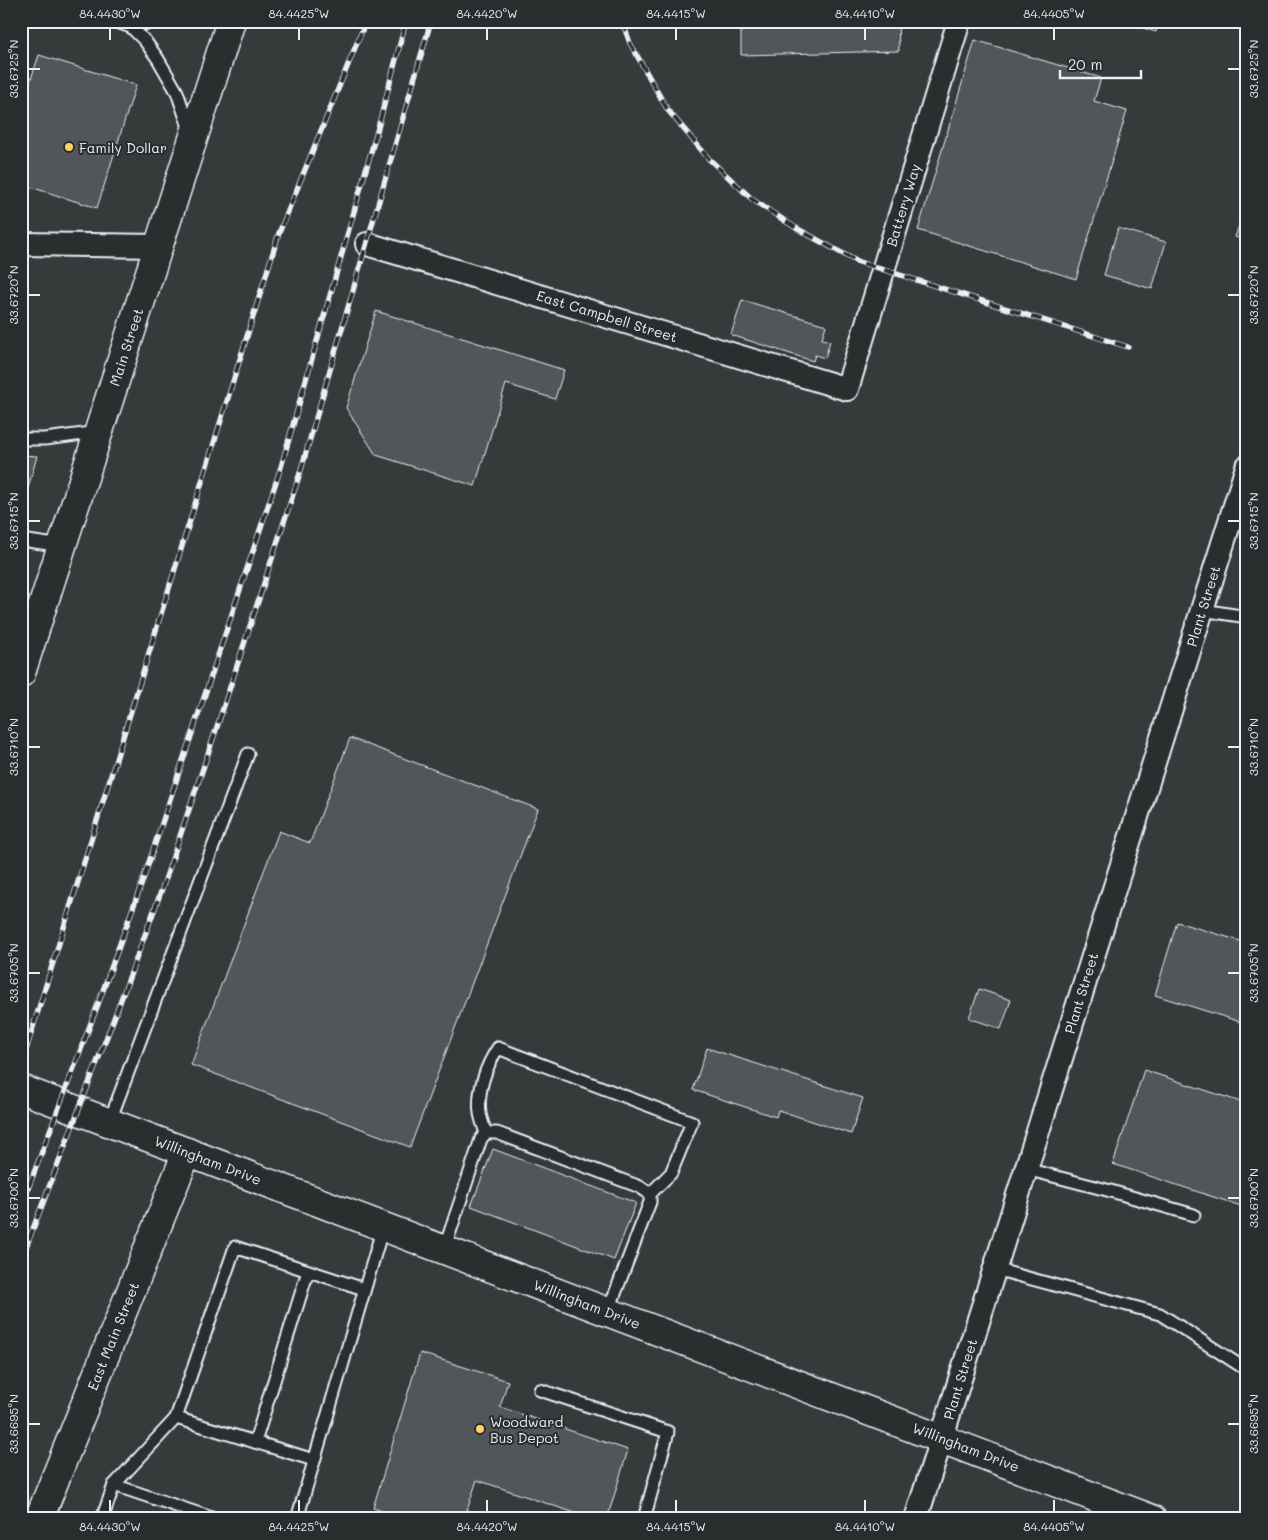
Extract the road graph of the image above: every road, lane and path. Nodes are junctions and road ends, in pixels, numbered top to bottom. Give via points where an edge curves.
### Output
1 (113, 21) edge
2 (156, 21) edge
3 (231, 21) edge
4 (960, 21) edge
5 (131, 28) junction
6 (192, 141) junction
7 (21, 244) edge
8 (367, 244) dead end
9 (159, 246) junction
10 (847, 389) joint
11 (99, 432) junction
12 (21, 438) edge
13 (1247, 467) edge
14 (21, 540) edge
15 (62, 546) junction
16 (1202, 610) junction
17 (1247, 617) edge
18 (21, 673) edge
19 (248, 754) dead end
20 (21, 1089) edge
21 (109, 1123) junction
22 (486, 1133) junction
23 (187, 1152) junction
24 (1026, 1168) junction
25 (650, 1194) junction
26 (1194, 1215) dead end
27 (383, 1227) junction
28 (444, 1250) junction
29 (994, 1269) junction
30 (308, 1271) junction
31 (364, 1289) junction
32 (608, 1312) junction
33 (1247, 1370) edge
34 (540, 1390) dead end
35 (176, 1418) junction
36 (941, 1438) junction
37 (255, 1442) junction
38 (314, 1460) junction
39 (114, 1485) junction
40 (39, 1519) edge
41 (102, 1519) edge
42 (215, 1519) edge
43 (297, 1519) edge
44 (644, 1519) edge
45 (916, 1519) edge
46 (1152, 1519) edge

1 - 5 lane
2 - 5 lane
3 - 6 street, Main Street
4 - 10 street, Battery Way
5 - 6 lane via 158,59 177,92
6 - 9 street, Main Street
7 - 9 street
8 - 10 street, East Campbell Street
9 - 11 street, Main Street
11 - 12 lane via 45,439
11 - 15 street, Main Street
13 - 16 street, Plant Street
14 - 15 lane
15 - 18 street, Main Street
16 - 17 lane
16 - 24 street, Plant Street
19 - 21 lane
20 - 21 street, Willingham Drive
21 - 23 street, Willingham Drive
22 - 25 lane via 496,1133 640,1187
22 - 25 lane via 480,1112 482,1081 498,1048 692,1122 671,1173
22 - 28 lane via 481,1139
23 - 27 street, Willingham Drive
23 - 40 street, East Main Street
24 - 26 lane
24 - 29 street, Plant Street
25 - 32 lane via 650,1202
27 - 28 street, Willingham Drive
27 - 31 lane
28 - 32 street, Willingham Drive
29 - 33 lane via 1160,1314
29 - 36 street, Plant Street
30 - 31 lane
30 - 35 lane via 235,1247
30 - 37 lane
31 - 38 lane
32 - 36 street, Willingham Drive
34 - 44 lane via 668,1432
35 - 37 lane
35 - 39 lane
36 - 45 street, Plant Street
36 - 46 street, Willingham Drive
37 - 38 lane
38 - 43 lane
39 - 41 lane
39 - 42 lane

